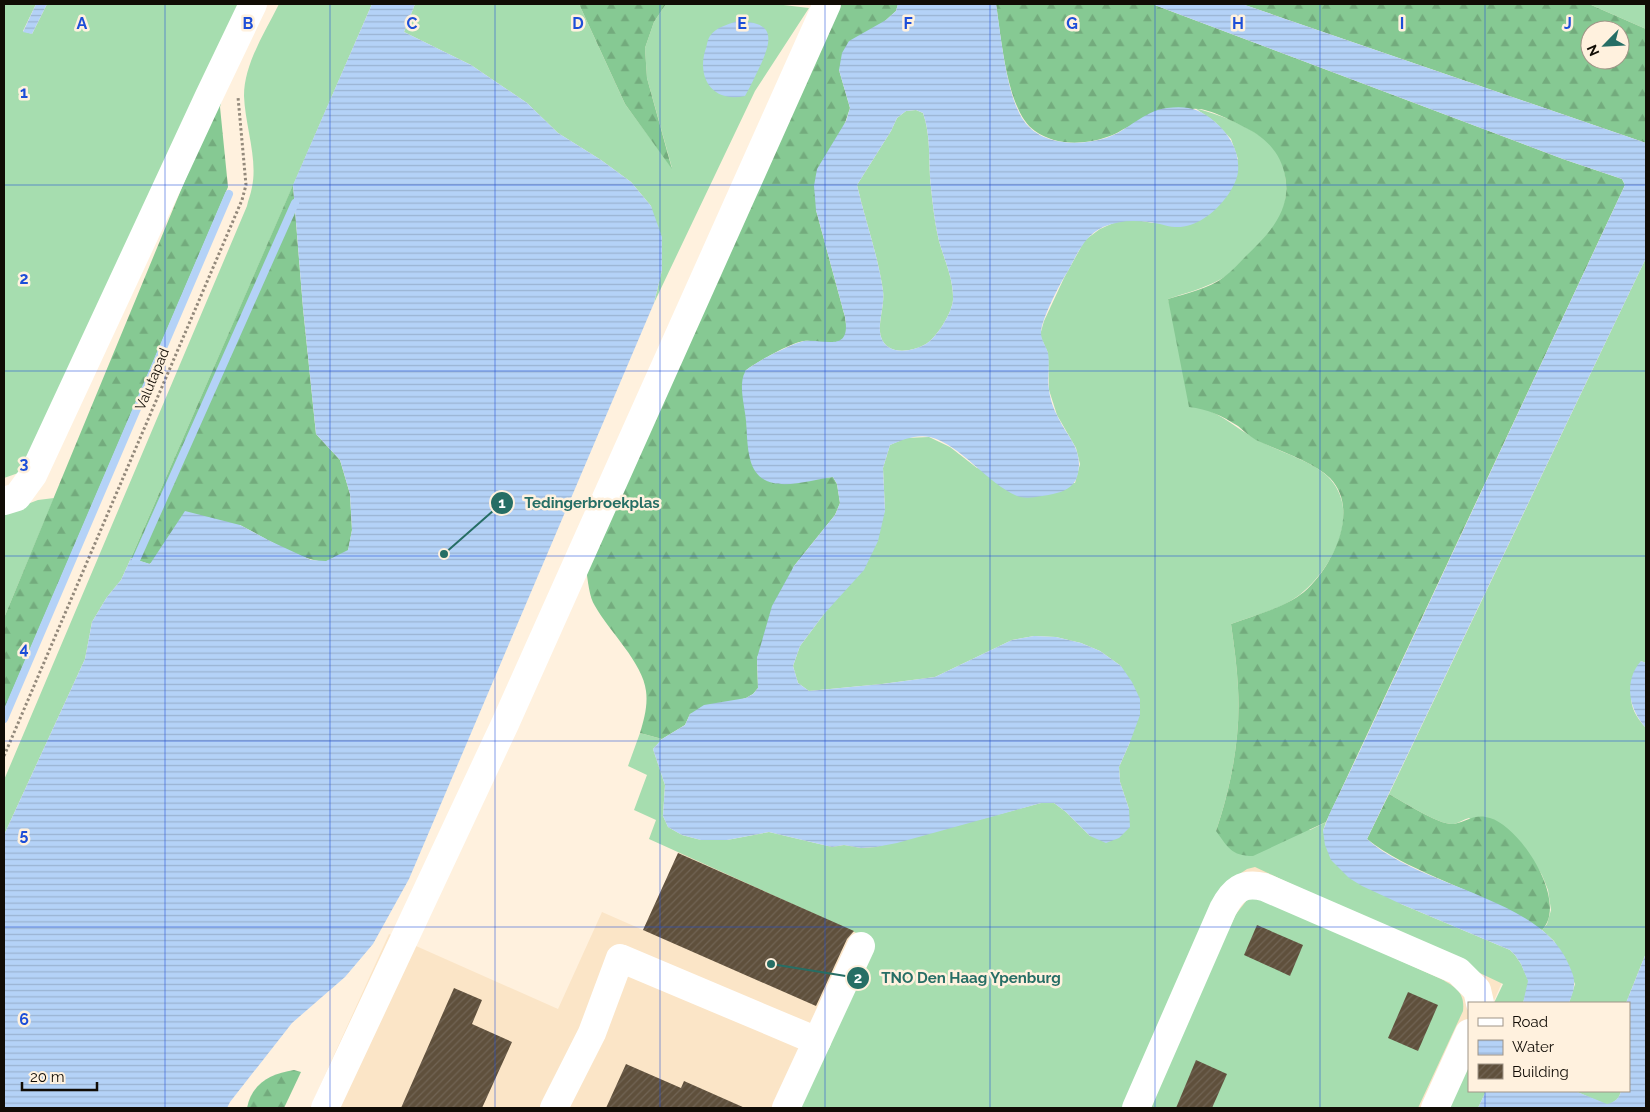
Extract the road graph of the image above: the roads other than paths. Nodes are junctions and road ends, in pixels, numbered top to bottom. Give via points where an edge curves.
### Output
1 (253, 4) edge
2 (827, 4) edge
3 (4, 501) edge
4 (861, 946) dead end
5 (1480, 1002) edge
6 (1468, 1035) edge
7 (817, 1040) junction
8 (325, 1108) edge
9 (554, 1108) edge
10 (786, 1108) edge
11 (1136, 1108) edge
12 (1435, 1108) edge

1 - 3 lane via 33,475 17,497
2 - 8 lane via 505,724
4 - 7 lane
5 - 11 lane via 1477,990 1458,971 1264,888 1253,884 1240,888 1229,897 1223,909
6 - 12 lane
7 - 9 lane via 620,958 592,1033
7 - 10 lane

